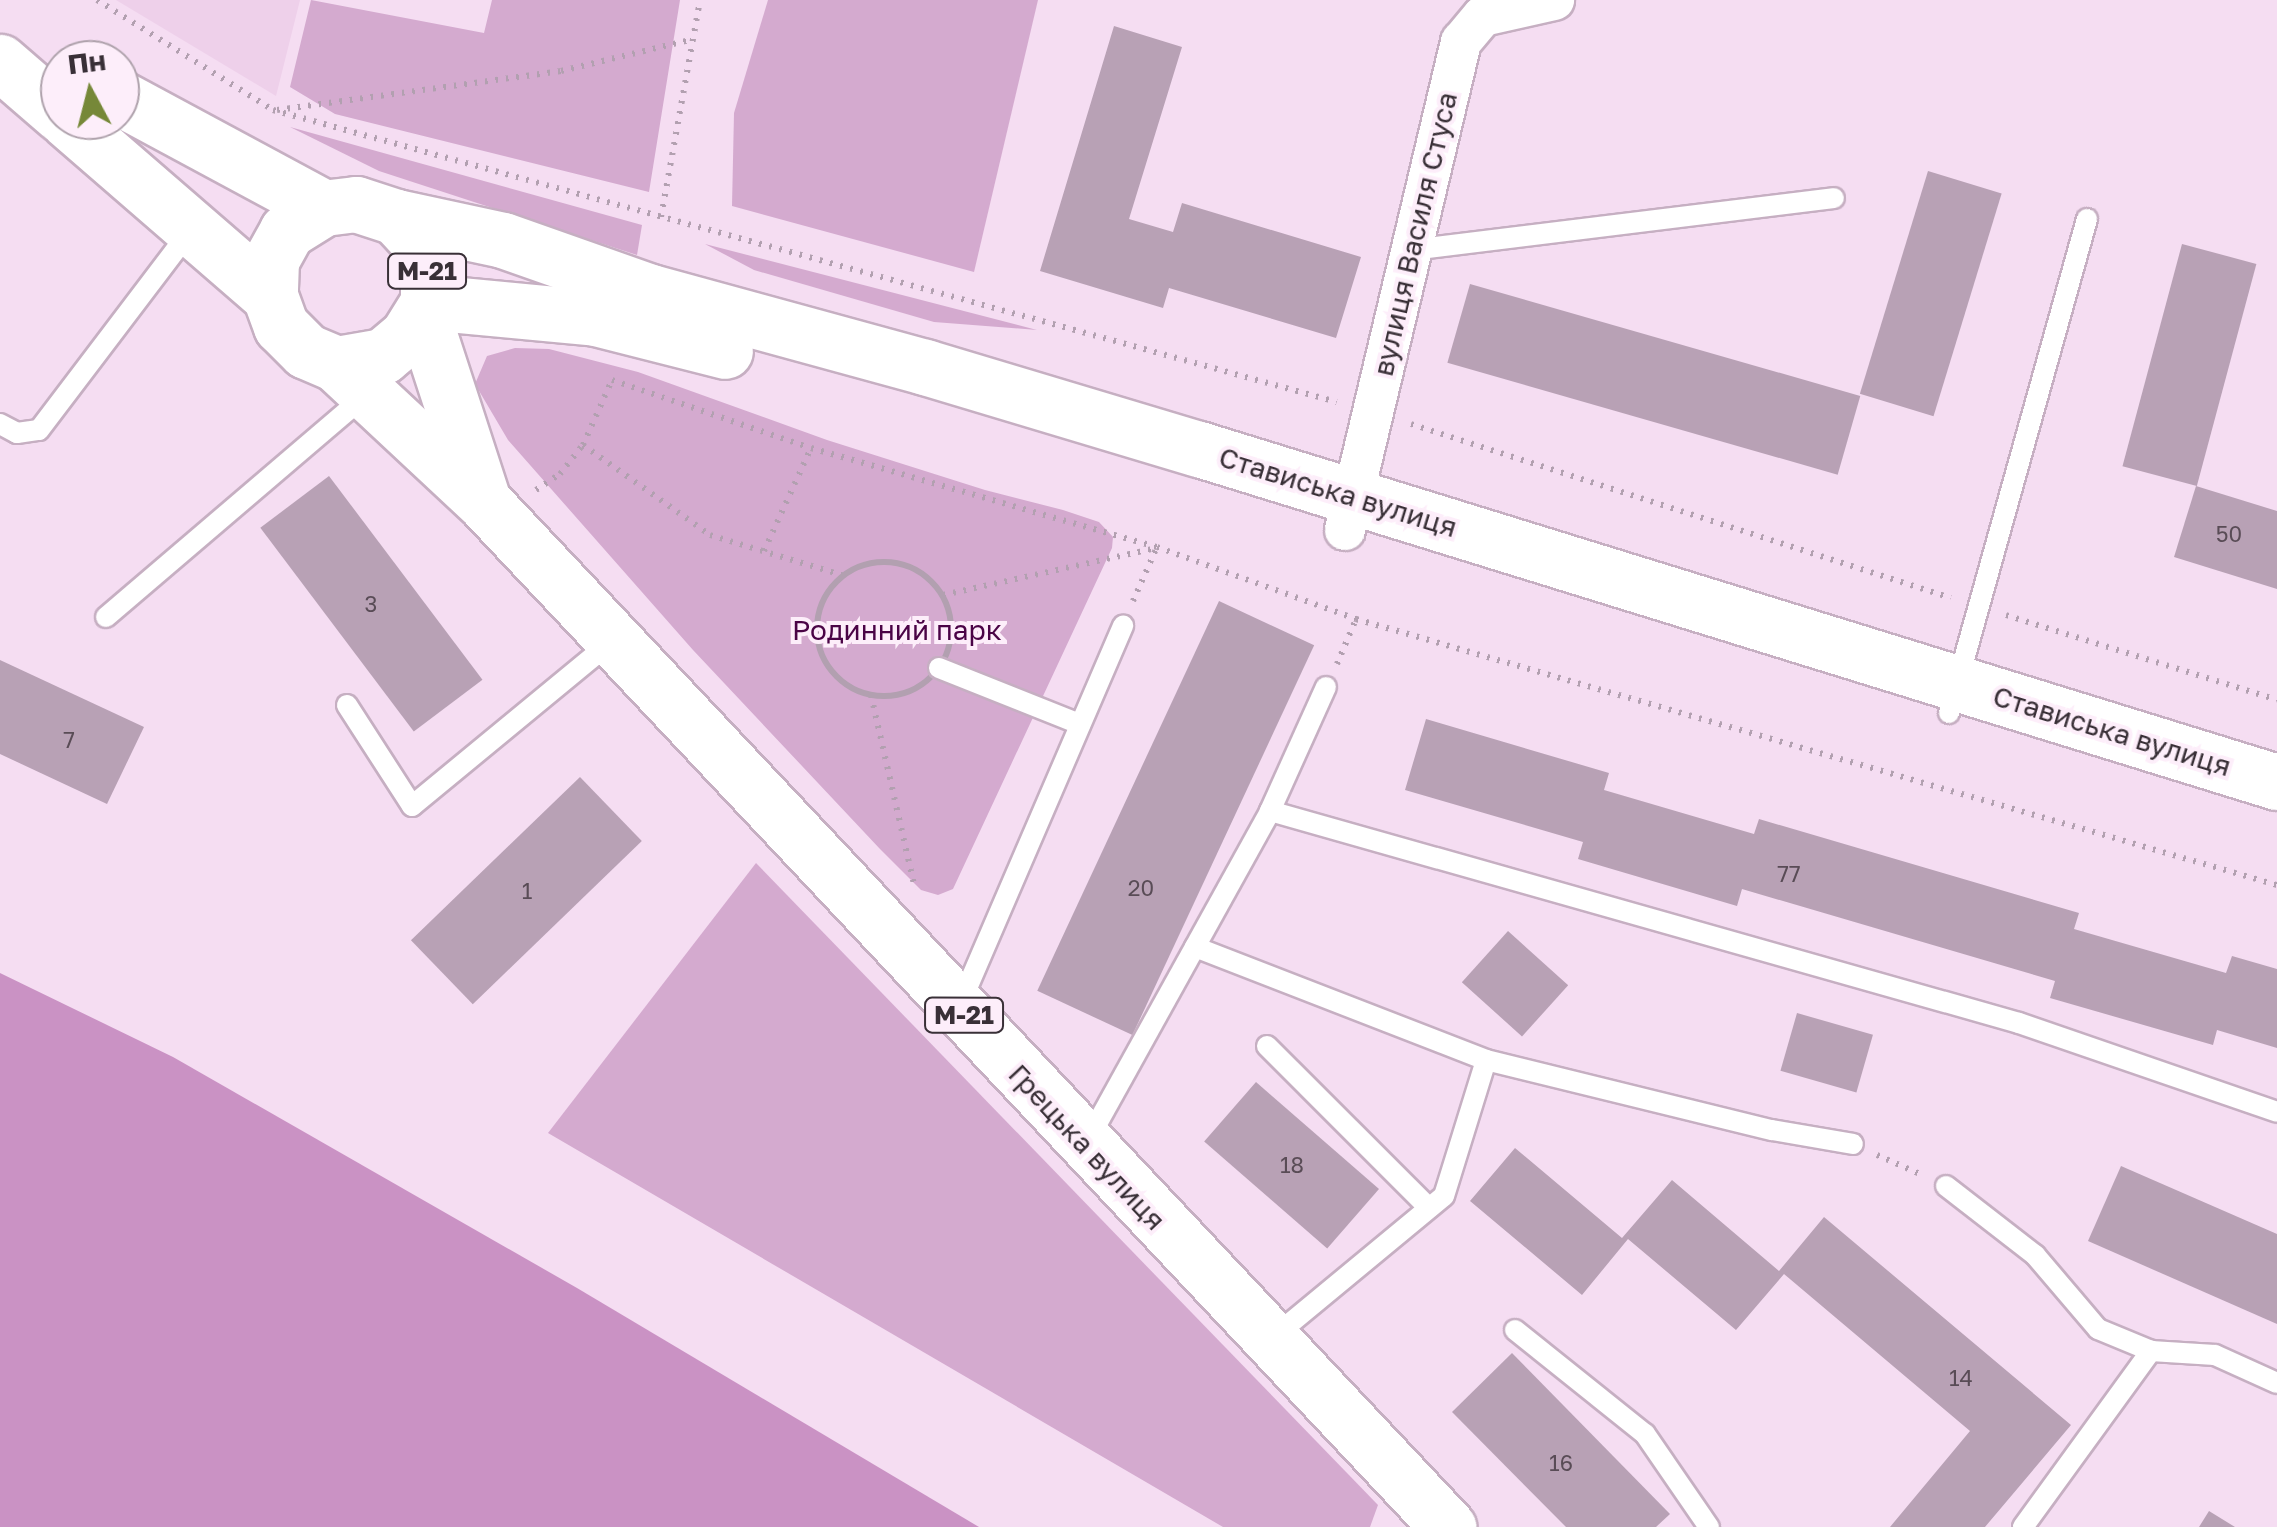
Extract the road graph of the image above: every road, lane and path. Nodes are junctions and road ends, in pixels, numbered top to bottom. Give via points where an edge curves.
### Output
1 (98, 0) edge
2 (700, 0) edge
3 (1554, 0) edge
4 (0, 33) edge
5 (690, 40) junction
6 (40, 54) edge
7 (0, 62) edge
8 (40, 97) edge
9 (140, 109) edge
10 (273, 110) junction
11 (90, 140) edge
12 (1834, 198) dead end
13 (324, 208) junction
14 (396, 216) junction
15 (662, 217) junction
16 (2087, 219) dead end
17 (192, 229) junction
18 (1411, 250) junction
19 (270, 296) junction
20 (425, 308) junction
21 (352, 379) junction
22 (1374, 412) junction
23 (0, 424) edge
24 (583, 445) junction
25 (810, 448) junction
26 (490, 509) junction
27 (1350, 514) junction
28 (1157, 548) junction
29 (764, 551) junction
30 (842, 575) junction
31 (943, 595) junction
32 (1982, 608) junction
33 (106, 617) dead end
34 (1356, 620) junction
35 (1123, 625) joint
36 (613, 640) junction
37 (939, 668) junction
38 (1326, 686) joint
39 (870, 695) junction
40 (1953, 699) junction
41 (2277, 700) edge
42 (347, 705) dead end
43 (1080, 724) junction
44 (2277, 782) edge
45 (2277, 811) edge
46 (1270, 812) junction
47 (2277, 884) edge
48 (917, 896) dead end
49 (1195, 947) junction
50 (958, 1008) junction
51 (1267, 1046) dead end
52 (1486, 1060) junction
53 (2277, 1112) edge
54 (1085, 1144) junction
55 (1853, 1144) joint
56 (1946, 1186) joint
57 (1429, 1208) junction
58 (1514, 1330) dead end
59 (1269, 1340) junction
60 (2151, 1351) junction
61 (2277, 1384) edge
62 (1448, 1527) edge
63 (1710, 1527) edge
64 (2022, 1527) edge

1 - 10 path
2 - 5 path
3 - 18 street, вулиця Василя Стуса via 1483,16 1460,42
4 - 6 main road
5 - 10 path via 562,71
5 - 15 path
7 - 8 main road
9 - 13 main road, М-21
10 - 15 path
11 - 17 main road, М-21
12 - 18 lane
13 - 14 main road, М-21 via 356,204
13 - 19 main road via 287,231 271,260
14 - 20 main road, М-21 via 418,242 428,271
14 - 27 main road, Стависька вулиця via 503,240 652,292 925,367
15 - 22 path
16 - 32 lane
17 - 19 main road, М-21
17 - 23 lane via 39,430 18,433
18 - 22 street, вулиця Василя Стуса
19 - 21 main road, М-21 via 281,326 306,351
20 - 21 main road, М-21 via 407,336
20 - 26 main road, Грецька вулиця / М-21
20 - 27 main road, Стависька вулиця via 596,318
21 - 26 main road, Грецька вулиця / М-21
21 - 33 lane
22 - 27 street, вулиця Василя Стуса
22 - 32 path
24 - 25 path via 612,380
24 - 26 path via 560,474
24 - 29 path via 710,535
25 - 28 path
25 - 29 path
26 - 36 main road, Грецька вулиця / М-21
27 - 40 main road, Стависька вулиця
28 - 31 path
28 - 34 path
28 - 35 path
29 - 30 path
30 - 31 path via 897,562 915,568
30 - 39 path via 820,606 818,644 836,678
31 - 37 path via 952,632
32 - 40 lane
32 - 41 path
34 - 38 path
34 - 47 path
35 - 43 lane
36 - 42 lane via 412,806
36 - 50 main road, Грецька вулиця / М-21
37 - 39 path via 909,692
37 - 43 lane
38 - 46 lane
39 - 48 path
40 - 44 main road, Стависька вулиця
40 - 45 main road, Стависька вулиця
43 - 50 lane
46 - 49 lane
46 - 53 lane via 2019,1023
49 - 52 lane
49 - 54 lane
50 - 54 main road, Грецька вулиця / М-21
51 - 57 lane
52 - 55 lane
52 - 57 lane via 1444,1196
54 - 59 main road, Грецька вулиця / М-21
55 - 56 path
56 - 60 lane via 2034,1256 2098,1329
57 - 59 lane
58 - 63 lane via 1645,1434
59 - 62 main road, Грецька вулиця / М-21
60 - 61 lane via 2215,1356
60 - 64 lane

